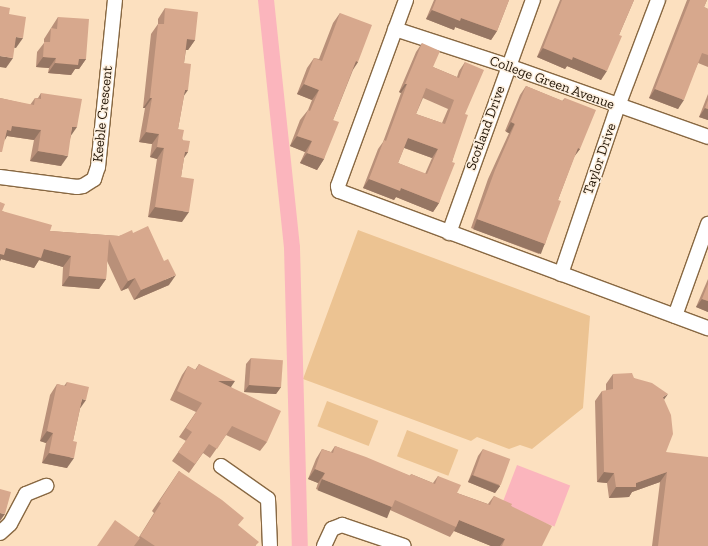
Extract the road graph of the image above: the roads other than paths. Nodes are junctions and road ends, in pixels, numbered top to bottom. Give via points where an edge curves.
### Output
1 (115, 0) edge
2 (406, 0) edge
3 (533, 0) edge
4 (658, 0) edge
5 (395, 29) junction
6 (508, 66) junction
7 (618, 106) junction
8 (708, 137) edge
9 (0, 177) edge
10 (708, 224) edge
11 (449, 233) junction
12 (561, 274) junction
13 (675, 316) junction
14 (708, 328) edge
15 (221, 466) dead end
16 (46, 486) dead end
17 (0, 533) edge
18 (270, 546) edge
19 (324, 546) edge
20 (404, 546) edge

1 - 9 street, Keeble Crescent via 98,167 94,179 77,187
2 - 5 street
3 - 6 street, Scotland Drive
4 - 7 street, Taylor Drive
5 - 6 street, College Green Avenue
5 - 11 street via 338,191
6 - 7 street, College Green Avenue
6 - 11 street, Scotland Drive
7 - 8 street, College Green Avenue
7 - 12 street, Taylor Drive
10 - 13 street
11 - 12 street
12 - 13 street
13 - 14 street
15 - 18 street via 268,500
16 - 17 street via 26,494 10,524
19 - 20 street via 332,529 342,525

